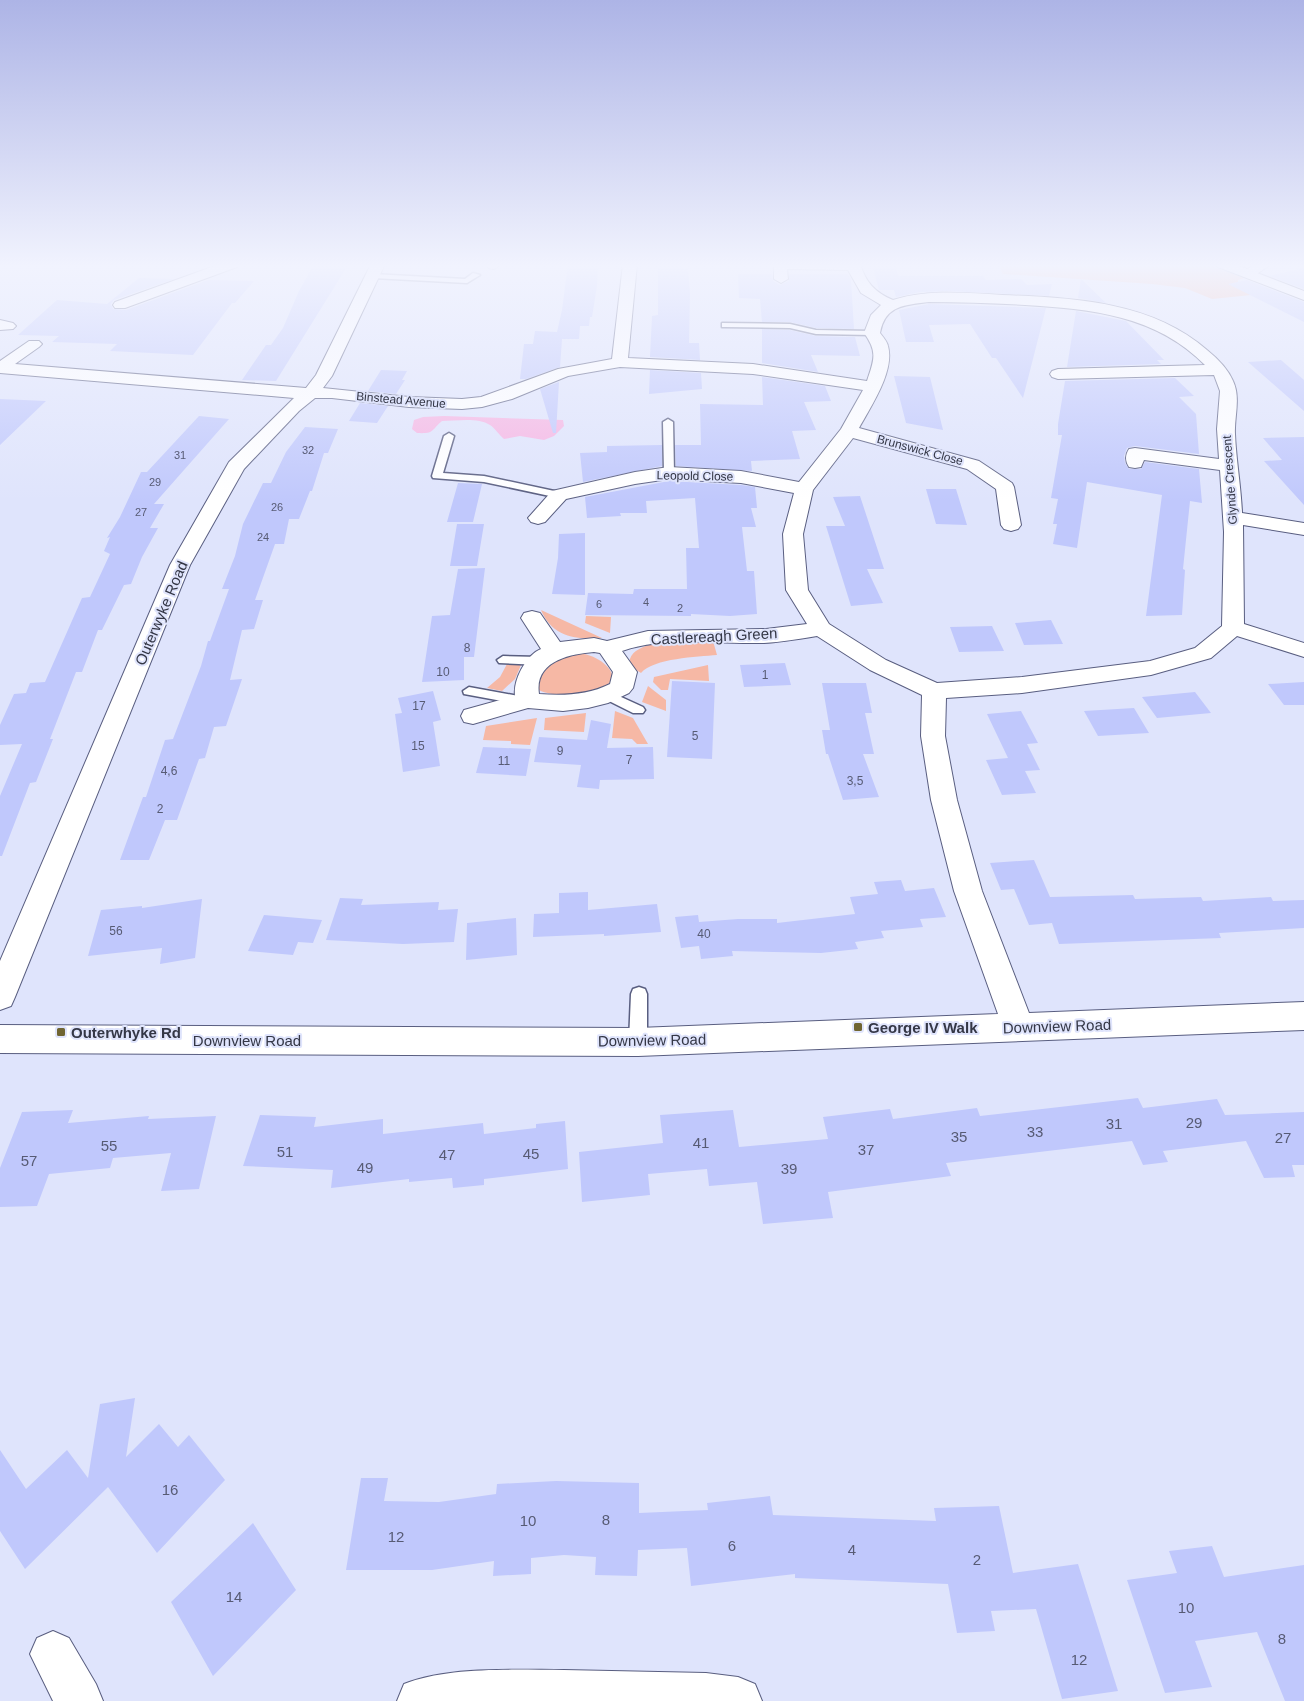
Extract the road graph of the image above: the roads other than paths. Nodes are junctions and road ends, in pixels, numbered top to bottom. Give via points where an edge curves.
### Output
1 (340, 343) edge
2 (622, 343) edge
3 (880, 343) edge
4 (1192, 343) edge
5 (34, 344) dead end
6 (620, 362) junction
7 (0, 368) edge
8 (1217, 369) junction
9 (1058, 374) dead end
10 (874, 387) junction
11 (312, 392) junction
12 (668, 422) dead end
13 (850, 431) junction
14 (449, 436) dead end
15 (1136, 462) dead end
16 (1229, 466) junction
17 (669, 473) junction
18 (804, 489) junction
19 (559, 496) junction
20 (1233, 517) junction
21 (538, 518) dead end
22 (1011, 525) dead end
23 (1304, 529) edge
24 (532, 618) dead end
25 (1233, 628) junction
26 (821, 629) junction
27 (608, 648) junction
28 (1304, 650) edge
29 (547, 656) junction
30 (503, 660) dead end
31 (469, 691) dead end
32 (934, 691) junction
33 (608, 694) junction
34 (526, 701) junction
35 (638, 710) dead end
36 (474, 719) dead end
37 (639, 994) dead end
38 (0, 997) edge
39 (1304, 1016) edge
40 (1018, 1027) junction
41 (0, 1039) edge
42 (638, 1042) junction
43 (53, 1654) dead end
44 (79, 1701) edge
45 (421, 1701) edge
46 (738, 1701) edge

1 - 11 street, Outerwyke Road via 324,376
2 - 6 street
3 - 10 street via 882,359
4 - 8 street, Glynde Crescent
5 - 7 street
6 - 10 street, Binstead Avenue via 753,369
6 - 11 street, Binstead Avenue via 564,372 506,395 462,404 417,403
7 - 11 street, Binstead Avenue
8 - 9 street
8 - 16 street, Glynde Crescent via 1227,386
10 - 13 street
11 - 38 street, Outerwyke Road via 236,466 180,565
12 - 17 lane
13 - 18 street
13 - 22 street, Brunswick Close via 973,465 1006,486
14 - 19 lane via 437,476 484,479
15 - 16 street via 1135,453
16 - 20 street, Glynde Crescent
17 - 18 street, Leopold Close via 741,477
17 - 19 street, Leopold Close
18 - 26 street via 792,534 797,590
19 - 21 street
20 - 23 street
20 - 25 street, Glynde Crescent
24 - 29 street
25 - 28 street
25 - 32 street via 1203,653 1151,668 1022,685
26 - 27 street, Castlereagh Green via 766,636 648,638
26 - 32 street via 878,665
27 - 29 street, Castlereagh Green via 582,645
27 - 33 street via 625,672 621,688
29 - 30 lane
29 - 34 street via 530,676
31 - 34 lane
32 - 40 street via 933,736 946,809 968,891
33 - 34 street via 564,703
33 - 35 lane
34 - 36 street
37 - 42 lane
39 - 40 street, Downview Road
40 - 42 street, Downview Road
41 - 42 street, Downview Road
43 - 44 street
45 - 46 street via 453,1696 546,1692 706,1696

